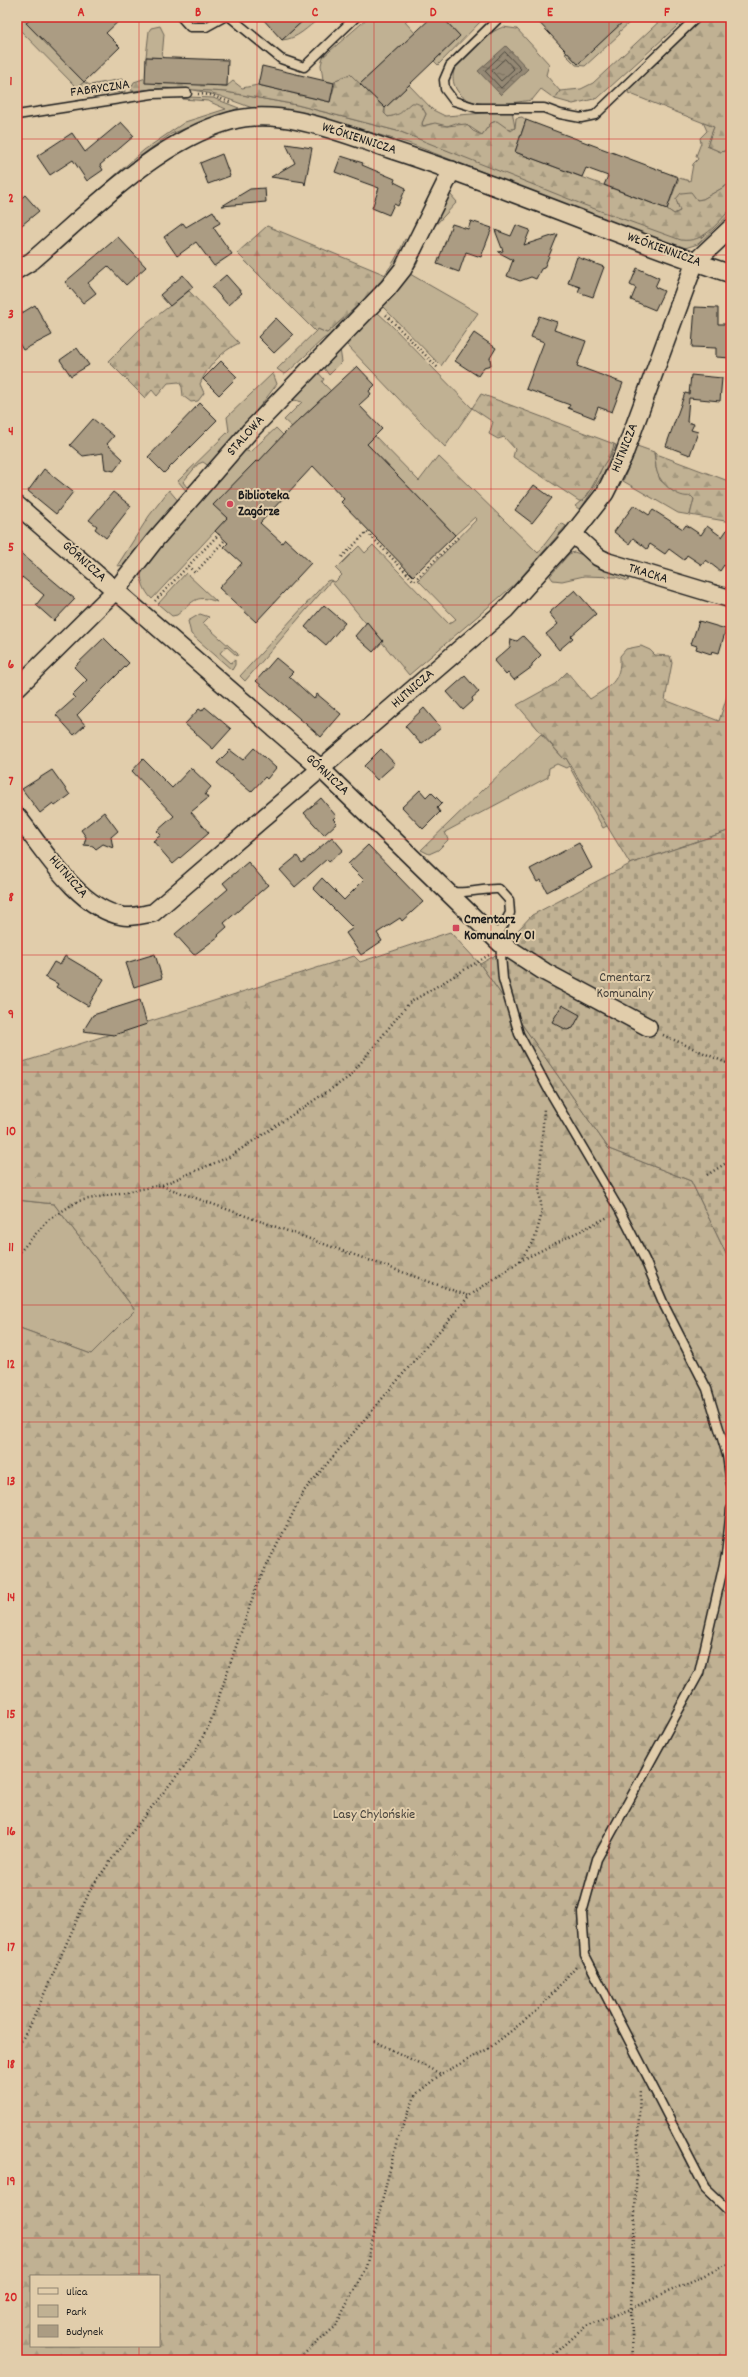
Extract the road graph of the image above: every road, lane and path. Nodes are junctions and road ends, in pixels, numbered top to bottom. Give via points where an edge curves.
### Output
1 (181, 17) edge
2 (224, 17) edge
3 (230, 17) edge
4 (356, 17) edge
5 (500, 17) edge
6 (697, 17) edge
7 (187, 93) joint
8 (17, 115) edge
9 (257, 116) junction
10 (452, 170) junction
11 (731, 228) edge
12 (695, 262) junction
13 (17, 270) edge
14 (731, 274) edge
15 (373, 303) junction
16 (439, 369) dead end
17 (17, 505) edge
18 (219, 534) dead end
19 (573, 534) junction
20 (459, 536) dead end
21 (225, 540) dead end
22 (342, 557) dead end
23 (188, 566) junction
24 (416, 573) dead end
25 (419, 576) junction
26 (116, 590) junction
27 (731, 599) edge
28 (152, 604) dead end
29 (17, 688) edge
30 (320, 768) junction
31 (17, 816) edge
32 (446, 891) junction
33 (496, 941) junction
34 (648, 1027) joint
35 (731, 1065) edge
36 (546, 1087) junction
37 (731, 1160) edge
38 (707, 1175) dead end
39 (162, 1185) junction
40 (620, 1211) junction
41 (17, 1255) edge
42 (520, 1261) junction
43 (469, 1296) junction
44 (731, 1484) edge
45 (731, 1509) edge
46 (585, 1955) junction
47 (374, 2041) dead end
48 (17, 2048) edge
49 (641, 2062) junction
50 (441, 2074) junction
51 (731, 2213) edge
52 (731, 2263) edge
53 (631, 2309) junction
54 (297, 2360) edge
55 (548, 2360) edge
56 (633, 2360) edge

1 - 2 lane via 190,27 206,27
3 - 4 lane via 281,59 304,67
5 - 6 lane via 450,66 444,80 445,89 454,101 477,108 544,108 581,118 595,115
7 - 8 lane, FABRYCZNA via 137,96
7 - 9 path via 224,99
9 - 10 street, WŁÓKIENNICZA via 324,127
9 - 13 street, WŁÓKIENNICZA via 224,123 176,143 134,174 32,261
10 - 12 street, WŁÓKIENNICZA
10 - 15 street, STALOWA via 403,269
11 - 12 street
12 - 14 street, WŁÓKIENNICZA
12 - 19 street, HUTNICZA via 623,456 605,493
15 - 16 path
15 - 26 street, STALOWA via 249,432 155,540
17 - 26 street, GÓRNICZA
18 - 23 path
19 - 27 street, TKACKA via 598,557 608,562
19 - 30 street, HUTNICZA via 505,610
20 - 25 path
21 - 23 path via 195,573
22 - 25 path via 367,532 414,581
23 - 28 path
24 - 25 path
26 - 29 street, STALOWA
26 - 30 street, GÓRNICZA
30 - 31 street, HUTNICZA via 153,913 123,916 98,908 81,895
30 - 32 street, GÓRNICZA
32 - 33 street, GÓRNICZA
32 - 33 lane via 465,893 488,888 499,889 509,900 510,913
33 - 34 street, GÓRNICZA via 545,972
33 - 36 lane via 503,979 520,1034
33 - 39 path via 409,1003 349,1077 230,1157
34 - 35 path
36 - 40 lane
36 - 42 path via 540,1141 539,1188 542,1213 535,1238
37 - 38 path
39 - 41 path via 78,1201 48,1220
39 - 43 path
40 - 42 path
40 - 44 lane via 707,1389 727,1455
42 - 43 path
43 - 48 path via 304,1491 257,1585 210,1723 194,1754 91,1888 30,2026
45 - 46 lane via 726,1555 699,1673 597,1859 582,1913
46 - 49 lane
46 - 50 path via 538,2010 488,2049
47 - 50 path
49 - 51 lane via 705,2188
49 - 53 path
50 - 54 path via 416,2094 397,2140 366,2267 335,2327
52 - 53 path
53 - 55 path via 586,2326
53 - 56 path

